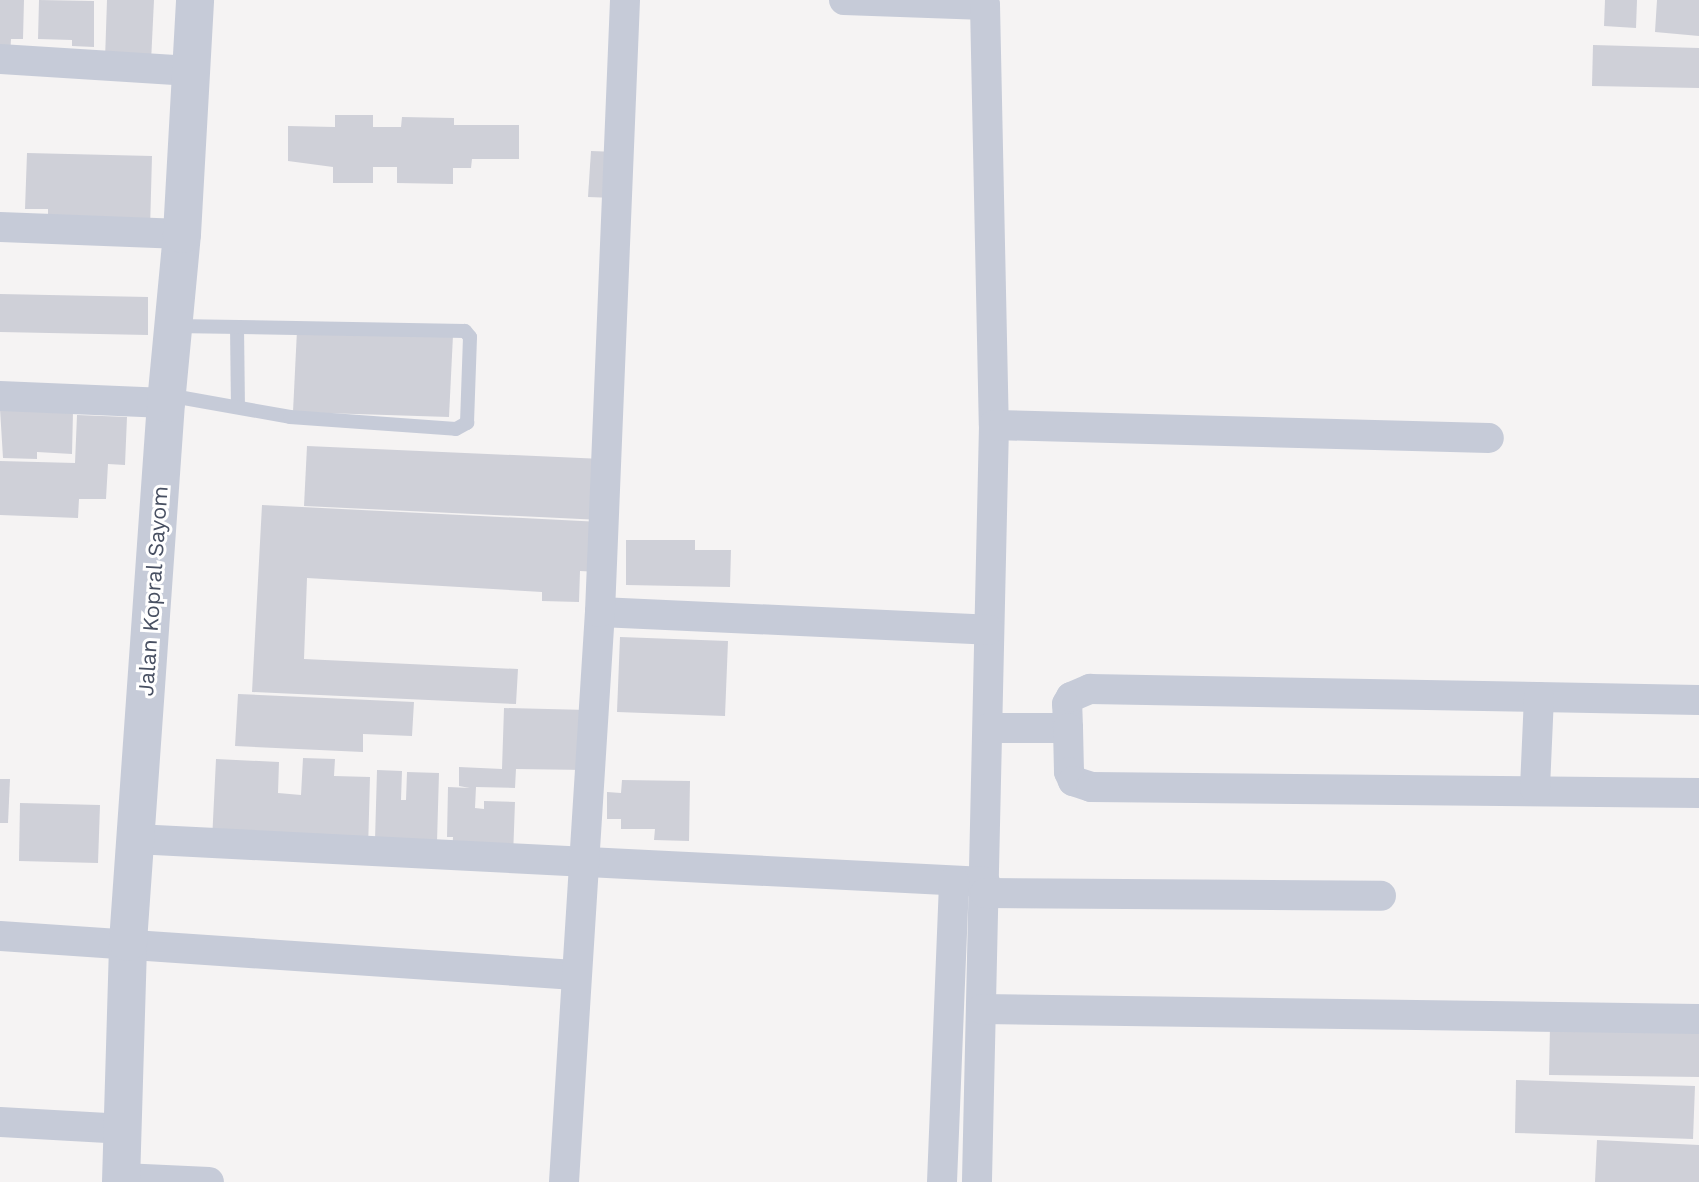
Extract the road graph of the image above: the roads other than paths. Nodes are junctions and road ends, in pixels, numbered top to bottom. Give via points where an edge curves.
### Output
1 (195, 0) edge
2 (625, 0) edge
3 (844, 0) edge
4 (985, 2) edge
5 (0, 59) edge
6 (191, 71) junction
7 (0, 227) edge
8 (182, 234) junction
9 (174, 326) junction
10 (237, 327) junction
11 (0, 396) edge
12 (166, 399) junction
13 (238, 407) junction
14 (994, 425) junction
15 (1489, 438) dead end
16 (600, 612) junction
17 (989, 630) junction
18 (1539, 697) junction
19 (1699, 700) edge
20 (989, 728) junction
21 (1068, 728) junction
22 (1535, 788) junction
23 (1699, 793) edge
24 (135, 839) junction
25 (582, 864) junction
26 (954, 881) junction
27 (985, 887) junction
28 (1381, 896) dead end
29 (0, 936) edge
30 (128, 942) junction
31 (575, 975) junction
32 (982, 1009) junction
33 (1699, 1019) edge
34 (0, 1122) edge
35 (125, 1129) junction
36 (121, 1180) edge
37 (209, 1182) edge
38 (564, 1182) edge
39 (942, 1182) edge
40 (977, 1182) edge

1 - 6 street, Jalan Kopral Sayom
2 - 16 street
3 - 4 street
4 - 14 street
5 - 6 street
6 - 8 street, Jalan Kopral Sayom
7 - 8 street
8 - 9 street, Jalan Kopral Sayom
9 - 10 lane
9 - 12 street, Jalan Kopral Sayom
10 - 13 lane
10 - 13 lane via 456,329 470,337 463,428 290,417
11 - 12 street
12 - 13 lane
12 - 24 street, Jalan Kopral Sayom
14 - 15 street
14 - 17 street
16 - 17 street
16 - 25 street
17 - 20 street
18 - 19 street
18 - 21 street via 1090,689 1067,704
18 - 22 street
20 - 21 street
20 - 27 street
21 - 22 street via 1069,772 1073,781 1091,787
22 - 23 street
24 - 25 street
24 - 30 street, Jalan Kopral Sayom
25 - 26 street
25 - 31 street
26 - 27 street
26 - 39 street
27 - 28 street
27 - 32 street
29 - 30 street
30 - 31 street
30 - 35 street, Jalan Kopral Sayom
31 - 38 street
32 - 33 street
32 - 40 street
34 - 35 street
35 - 36 street, Jalan Kopral Sayom
36 - 37 street

